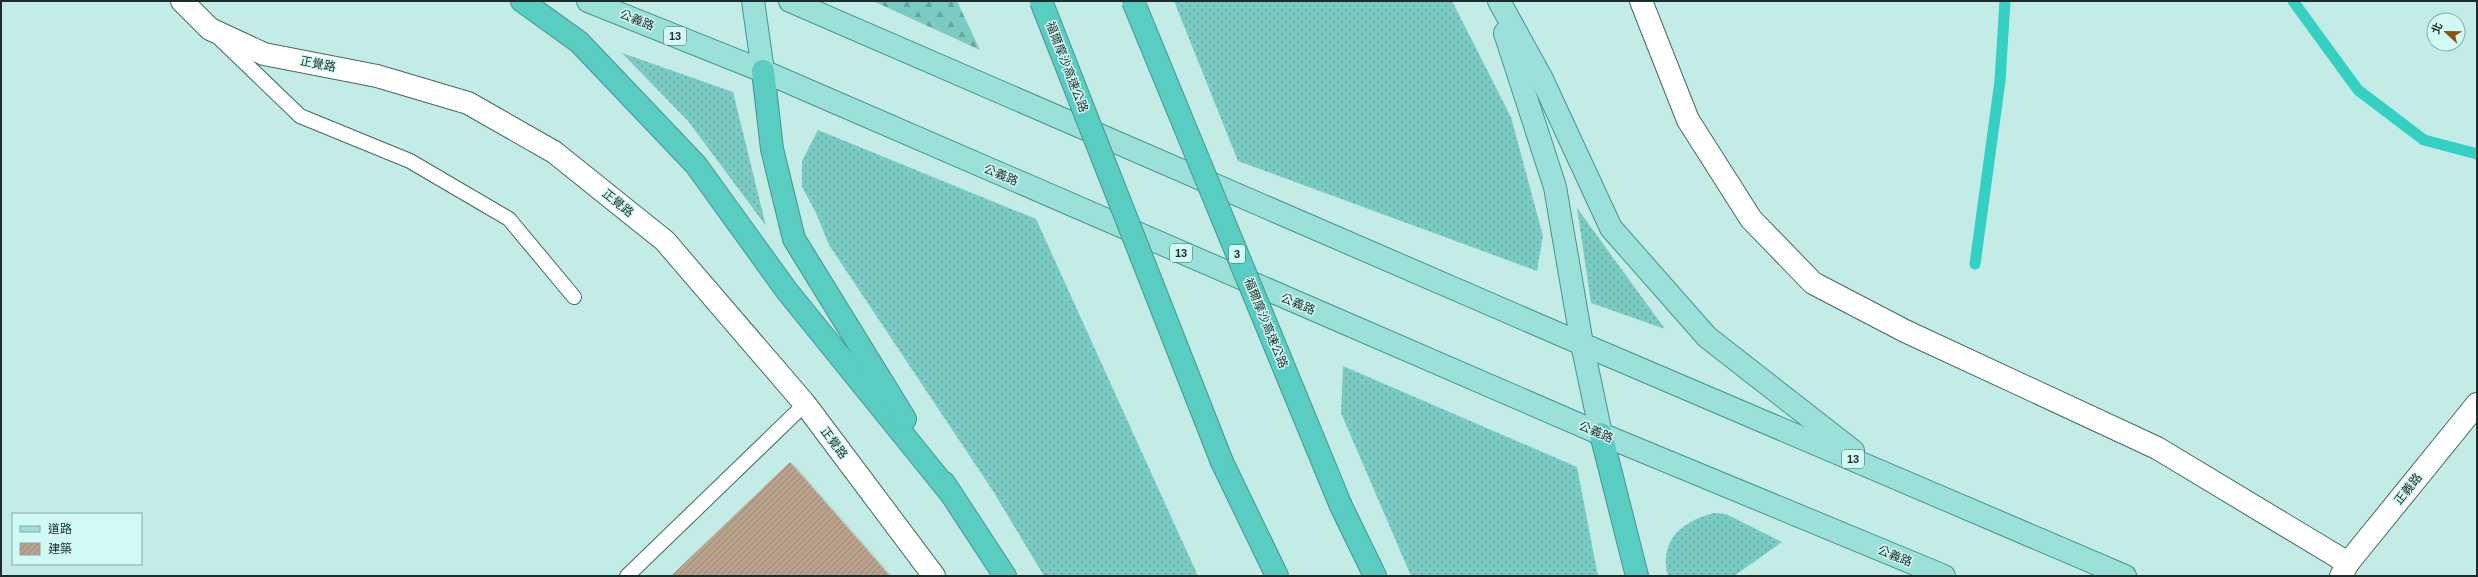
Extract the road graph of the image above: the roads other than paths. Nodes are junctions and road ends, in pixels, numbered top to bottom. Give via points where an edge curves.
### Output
1 (182, 1) edge
2 (522, 1) edge
3 (588, 1) edge
4 (753, 1) edge
5 (790, 1) edge
6 (1041, 1) edge
7 (1133, 1) edge
8 (1494, 1) edge
9 (1499, 1) edge
10 (1642, 1) edge
11 (210, 29) junction
12 (763, 71) junction
13 (574, 297) dead end
14 (1582, 344) junction
15 (805, 404) junction
16 (2477, 404) edge
17 (1601, 434) junction
18 (1876, 469) junction
19 (952, 496) junction
20 (2345, 570) edge
21 (627, 576) edge
22 (934, 576) edge
23 (1005, 576) edge
24 (1277, 576) edge
25 (1375, 576) edge
26 (1637, 576) edge
27 (1944, 576) edge
28 (2125, 576) edge

1 - 11 street, 正覺路
2 - 19 highway via 579,42 696,165 787,291
3 - 12 main road, 公義路 / 13
4 - 12 main road
5 - 14 main road, 13
6 - 24 highway, 福爾摩沙高速公路, bridge via 1222,462
7 - 25 highway, 福爾摩沙高速公路 / 3, bridge via 1341,506
8 - 14 main road via 1556,186
9 - 18 main road via 1542,79 1611,228 1707,337
10 - 20 street via 1688,120 1751,219 1813,283 1905,331 2158,448
11 - 13 lane via 300,116 410,161 509,219
11 - 15 street, 正覺路 via 264,54 377,76 468,103 554,152 664,241
12 - 17 main road, 公義路 / 13
12 - 19 highway via 772,150 794,239
14 - 17 main road
14 - 18 main road, 13
15 - 21 lane
15 - 22 street, 正覺路
16 - 20 street, 正義路
17 - 26 highway
17 - 27 main road, 公義路 / 13
18 - 28 main road, 13
19 - 23 highway

